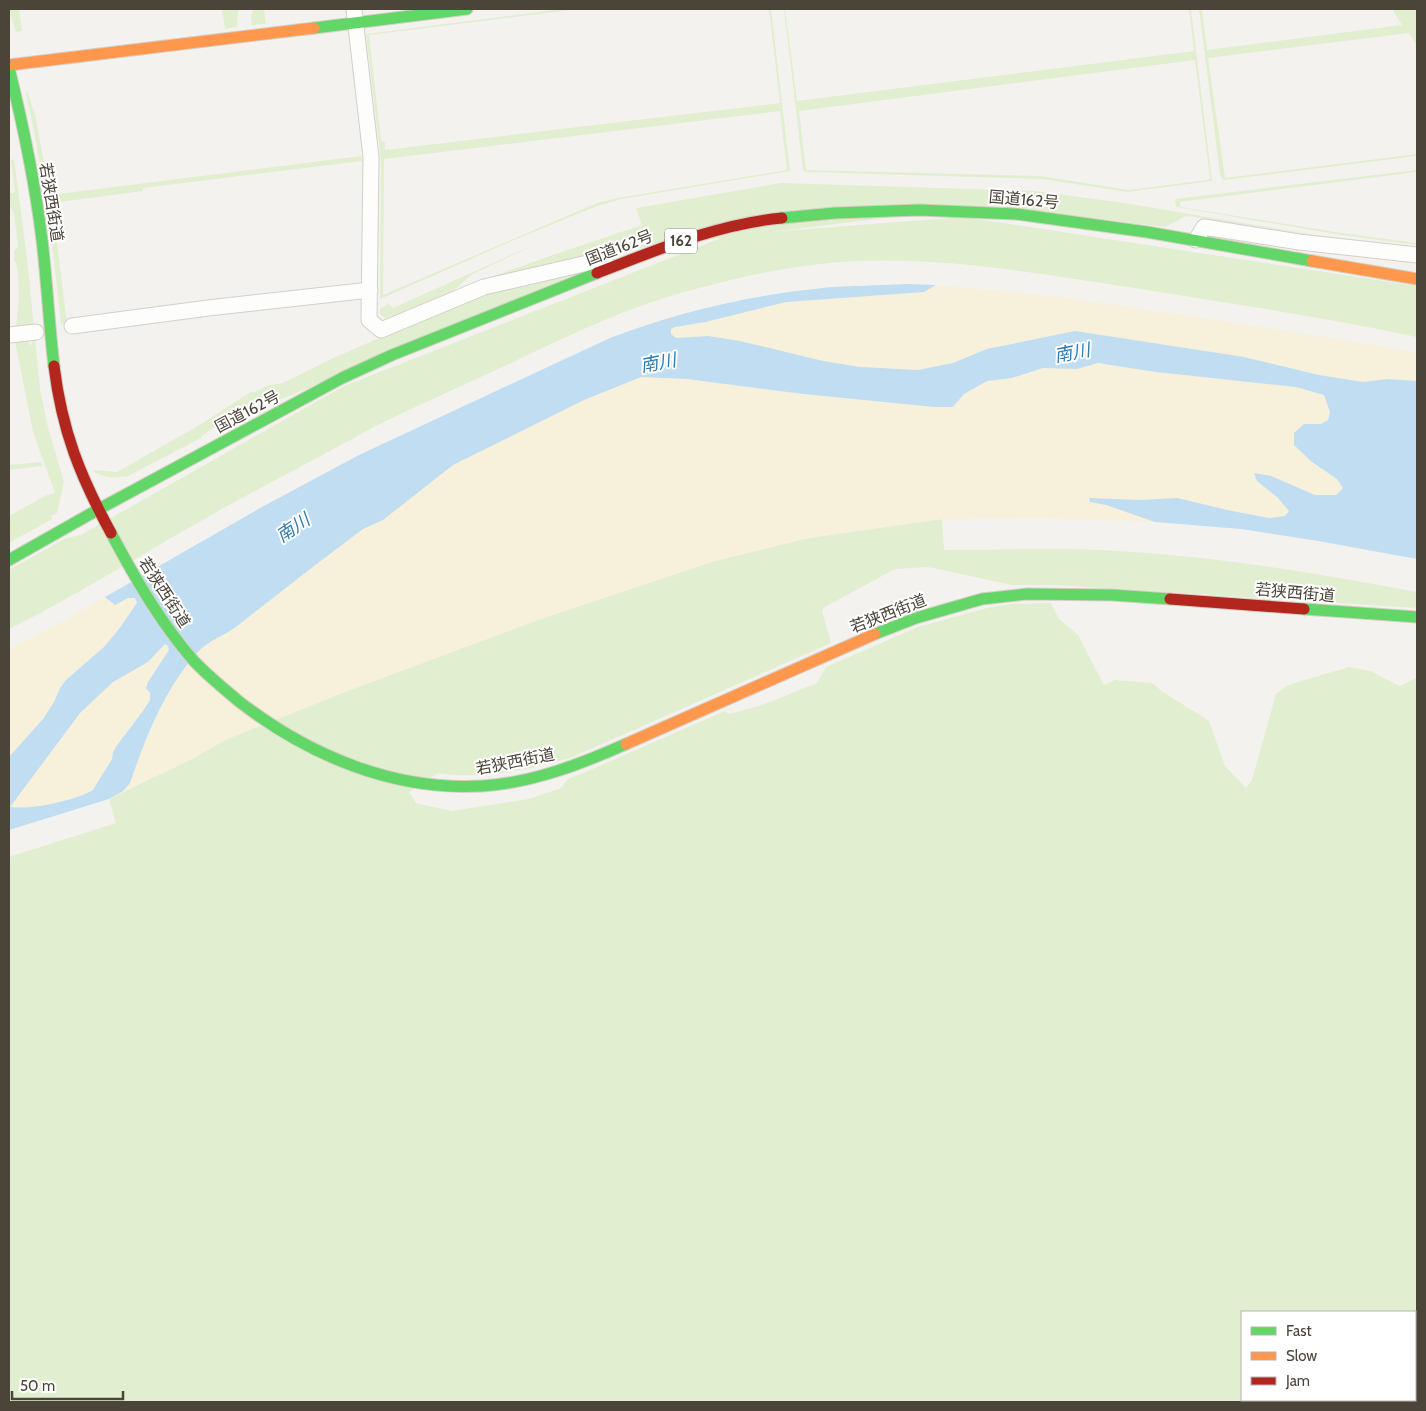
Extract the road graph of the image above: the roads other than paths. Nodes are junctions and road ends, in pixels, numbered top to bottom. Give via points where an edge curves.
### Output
1 (467, 9) edge
2 (355, 16) edge
3 (9, 66) edge
4 (1196, 240) junction
5 (1417, 255) edge
6 (619, 264) junction
7 (1417, 278) edge
8 (370, 290) junction
9 (72, 326) dead end
10 (36, 332) dead end
11 (9, 335) edge
12 (99, 509) junction
13 (9, 560) edge
14 (1417, 617) edge

1 - 2 main road
2 - 3 main road
2 - 8 street via 371,157
3 - 12 main road, 若狭西街道 via 37,205 60,405 76,460
4 - 5 street via 1204,227
4 - 6 main road, 国道162号 / 162 via 1016,214 919,210 835,212 728,227
4 - 7 main road, 国道162号 / 162
6 - 8 street via 612,258 594,261 484,287 381,330 369,320
6 - 12 main road, 国道162号 / 162 via 342,378
8 - 9 street
10 - 11 street
12 - 13 main road, 国道162号 / 162
12 - 14 main road, 若狭西街道 via 134,578 179,642 208,676 247,709 282,732 335,758 390,777 442,786 500,784 580,763 864,638 916,618 982,600 1027,594 1112,595

